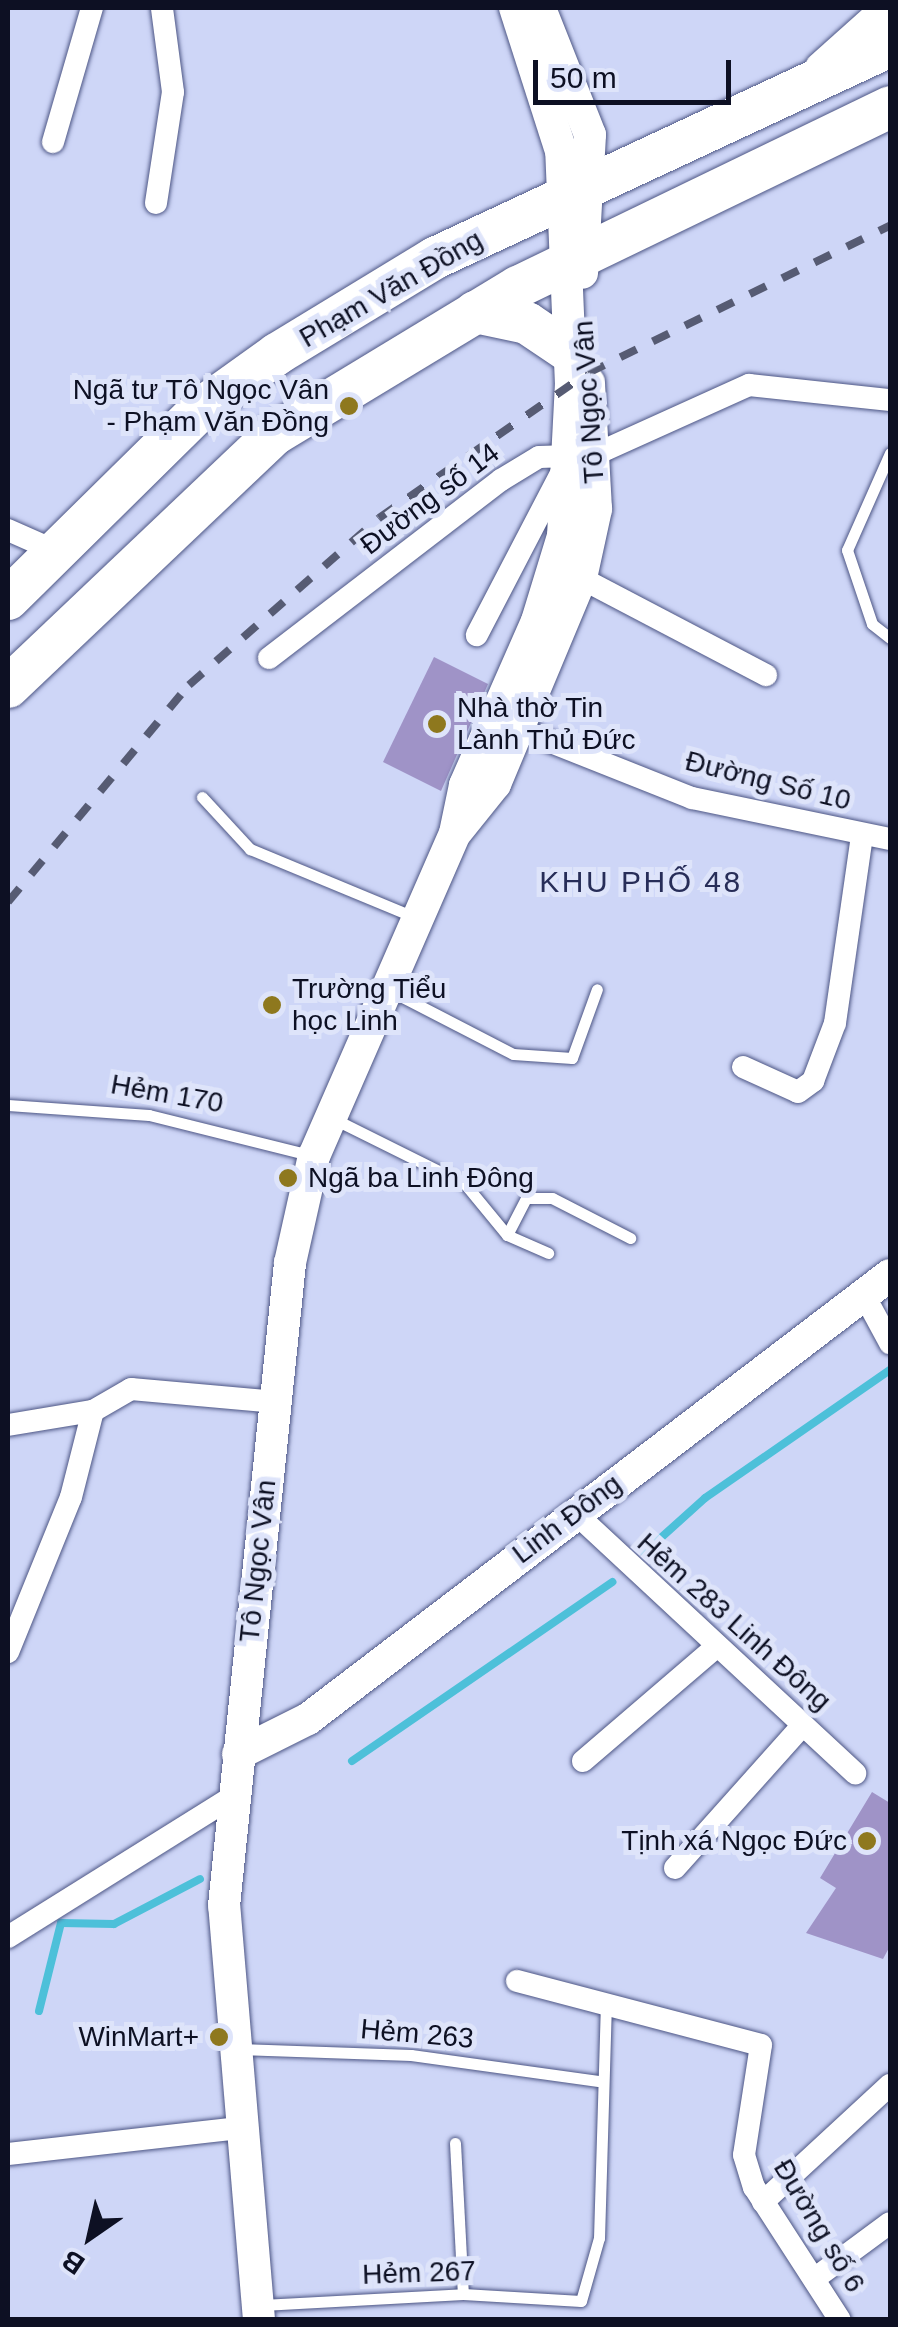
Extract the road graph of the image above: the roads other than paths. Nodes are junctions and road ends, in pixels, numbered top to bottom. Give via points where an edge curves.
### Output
1 (92, 8) edge
2 (162, 8) edge
3 (515, 8) edge
4 (539, 8) edge
5 (888, 8) edge
6 (890, 46) edge
7 (784, 101) junction
8 (890, 107) edge
9 (54, 142) dead end
10 (574, 195) junction
11 (156, 203) dead end
12 (572, 260) junction
13 (475, 312) junction
14 (567, 350) junction
15 (890, 400) edge
16 (890, 453) edge
17 (583, 455) junction
18 (8, 530) edge
19 (51, 549) junction
20 (582, 578) junction
21 (8, 599) edge
22 (477, 635) dead end
23 (890, 638) edge
24 (269, 658) dead end
25 (766, 675) dead end
26 (8, 687) edge
27 (522, 730) junction
28 (202, 797) dead end
29 (455, 834) junction
30 (862, 835) junction
31 (890, 839) edge
32 (418, 919) junction
33 (597, 989) dead end
34 (388, 990) junction
35 (742, 1067) dead end
36 (8, 1105) edge
37 (332, 1118) junction
38 (314, 1156) junction
39 (506, 1235) junction
40 (630, 1238) dead end
41 (548, 1253) dead end
42 (890, 1275) edge
43 (864, 1295) junction
44 (890, 1342) edge
45 (276, 1402) junction
46 (93, 1411) junction
47 (8, 1425) edge
48 (574, 1512) junction
49 (716, 1647) junction
50 (8, 1652) edge
51 (802, 1725) junction
52 (238, 1754) junction
53 (583, 1761) dead end
54 (856, 1773) dead end
55 (234, 1796) junction
56 (675, 1868) dead end
57 (8, 1937) edge
58 (516, 1981) dead end
59 (606, 2000) junction
60 (230, 2049) junction
61 (598, 2081) junction
62 (890, 2085) edge
63 (240, 2128) junction
64 (455, 2144) dead end
65 (8, 2154) edge
66 (763, 2202) junction
67 (890, 2223) edge
68 (814, 2279) junction
69 (463, 2294) junction
70 (258, 2312) edge
71 (840, 2320) edge

1 - 9 street
2 - 11 street via 173,92
3 - 10 main road, Tô Ngọc Vân
4 - 10 main road, Tô Ngọc Vân via 590,135
5 - 7 main road
6 - 7 highway, Phạm Văn Đồng
7 - 10 highway, Phạm Văn Đồng
8 - 12 highway
10 - 12 main road, Tô Ngọc Vân
10 - 19 highway, Phạm Văn Đồng via 436,258 277,354 203,406
12 - 13 highway
12 - 14 main road, Tô Ngọc Vân
12 - 17 main road, Tô Ngọc Vân
13 - 14 highway via 527,323
13 - 26 highway via 275,434
14 - 17 main road, Tô Ngọc Vân
15 - 17 street via 749,384
16 - 23 lane via 847,550 872,624
17 - 20 main road, Tô Ngọc Vân
17 - 22 street
17 - 24 street, Đường số 14 via 539,457 501,480
17 - 29 main road, Tô Ngọc Vân via 542,604 464,785
18 - 19 street
19 - 21 highway, Phạm Văn Đồng
20 - 25 street
20 - 27 main road, Tô Ngọc Vân
27 - 29 main road, Tô Ngọc Vân via 495,784
27 - 30 street, Đường Số 10 via 692,798
28 - 32 lane via 250,849
29 - 32 main road, Tô Ngọc Vân
30 - 31 street, Đường Số 10
30 - 35 street via 835,1024 813,1081 798,1092
32 - 34 main road, Tô Ngọc Vân
33 - 34 lane via 572,1058 513,1054
34 - 37 main road, Tô Ngọc Vân
36 - 38 lane, Hẻm 170 via 149,1115
37 - 38 main road, Tô Ngọc Vân
37 - 39 lane via 465,1184
38 - 45 main road, Tô Ngọc Vân via 290,1263
39 - 40 lane via 526,1198 552,1198
39 - 41 lane
42 - 43 main road, Linh Đông
43 - 44 street
43 - 48 main road, Linh Đông
45 - 46 street via 132,1389
45 - 52 main road, Tô Ngọc Vân
46 - 47 street
46 - 50 street via 72,1497
48 - 49 street, Hẻm 283 Linh Đông
48 - 52 main road, Linh Đông via 308,1719
49 - 51 street, Hẻm 283 Linh Đông
49 - 53 street
51 - 54 street, Hẻm 283 Linh Đông
51 - 56 street
52 - 55 main road, Tô Ngọc Vân
55 - 57 street
55 - 60 main road, Tô Ngọc Vân via 224,1906
58 - 59 street
59 - 61 lane
59 - 66 street, Đường số 6 via 761,2045 744,2155
60 - 61 lane, Hẻm 263 via 410,2055
60 - 63 main road, Tô Ngọc Vân
61 - 69 lane, Hẻm 267 via 599,2238 581,2301
62 - 66 street
63 - 65 street
63 - 70 main road, Tô Ngọc Vân
64 - 69 lane
66 - 68 street, Đường số 6
67 - 68 street
68 - 71 street, Đường số 6
69 - 70 lane, Hẻm 267

